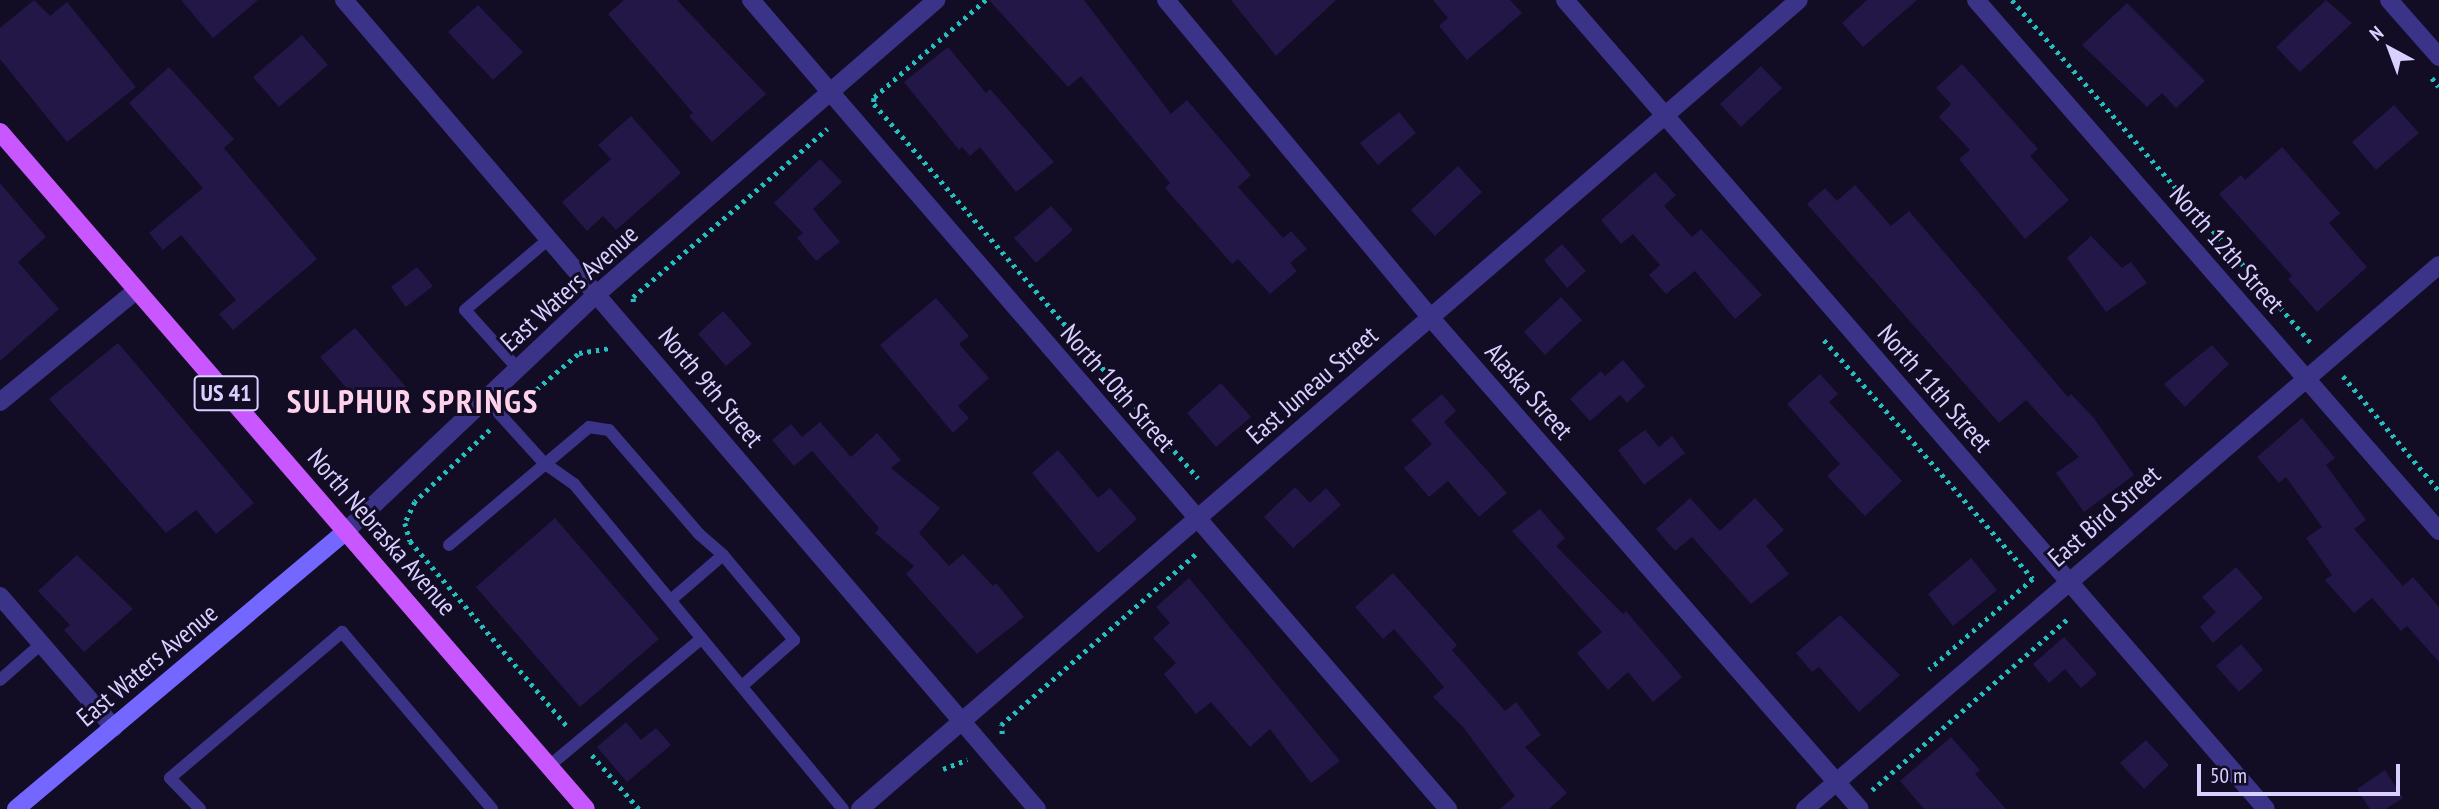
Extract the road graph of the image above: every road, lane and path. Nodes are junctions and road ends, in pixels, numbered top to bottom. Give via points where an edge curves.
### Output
1 (344, 0) edge
2 (751, 0) edge
3 (937, 0) edge
4 (986, 0) edge
5 (1166, 0) edge
6 (1565, 0) edge
7 (1799, 0) edge
8 (1976, 0) edge
9 (2012, 0) edge
10 (2389, 0) edge
11 (2439, 57) edge
12 (831, 93) junction
13 (1664, 115) junction
14 (827, 129) dead end
15 (0, 132) edge
16 (550, 238) junction
17 (2439, 265) edge
18 (137, 290) junction
19 (597, 294) junction
20 (633, 313) dead end
21 (1430, 317) junction
22 (1824, 340) dead end
23 (2310, 342) dead end
24 (517, 369) junction
25 (2340, 373) dead end
26 (2304, 378) junction
27 (486, 399) junction
28 (0, 402) edge
29 (544, 463) junction
30 (1198, 478) dead end
31 (2439, 491) edge
32 (1196, 520) junction
33 (346, 531) junction
34 (2439, 531) edge
35 (449, 545) dead end
36 (1201, 550) dead end
37 (723, 555) junction
38 (2069, 582) junction
39 (0, 596) edge
40 (672, 599) junction
41 (2067, 619) dead end
42 (702, 638) junction
43 (41, 644) junction
44 (1919, 679) dead end
45 (0, 680) edge
46 (742, 685) junction
47 (961, 722) junction
48 (1001, 725) dead end
49 (114, 728) junction
50 (549, 766) junction
51 (1837, 782) junction
52 (1872, 790) dead end
53 (16, 809) edge
54 (200, 809) edge
55 (492, 809) edge
56 (586, 809) edge
57 (843, 809) edge
58 (860, 809) edge
59 (1037, 809) edge
60 (1448, 809) edge
61 (1805, 809) edge
62 (1860, 809) edge
63 (2266, 809) edge

1 - 16 street, North 9th Street
2 - 12 street, North 10th Street
3 - 12 street, East Waters Avenue
4 - 30 path via 874,98 874,104
5 - 21 street, Alaska Street
6 - 13 street, North 11th Street
7 - 13 street, East Juneau Street
8 - 26 street, North 12th Street
9 - 23 path
10 - 11 street
12 - 19 street, East Waters Avenue
12 - 32 street, North 10th Street
13 - 21 street, East Juneau Street
13 - 38 street, North 11th Street
14 - 20 path via 633,297
15 - 18 main road, North Nebraska Avenue / US 41
16 - 19 street, North 9th Street
16 - 24 lane via 466,310
17 - 26 street, East Bird Street
18 - 28 street
18 - 33 main road, North Nebraska Avenue / US 41
19 - 24 street, East Waters Avenue
19 - 47 street, North 9th Street
21 - 32 street, East Juneau Street
21 - 51 street, Alaska Street
22 - 44 path via 2033,579
24 - 27 street, East Waters Avenue
25 - 31 path
26 - 34 street, North 12th Street
26 - 38 street, East Bird Street
27 - 29 lane
27 - 33 street, East Waters Avenue
29 - 35 lane
29 - 37 lane via 589,427 609,430 699,534
29 - 40 lane via 574,484
32 - 47 street, East Juneau Street
32 - 60 street, North 10th Street
33 - 49 main road, East Waters Avenue
33 - 50 main road, North Nebraska Avenue / US 41
36 - 48 path
37 - 40 lane
37 - 46 lane via 794,640
38 - 51 street, East Bird Street
38 - 63 street, North 11th Street
39 - 43 street
40 - 42 lane
41 - 52 path
42 - 46 lane
42 - 50 lane
43 - 45 lane
43 - 49 street
46 - 57 lane
47 - 58 street, East Juneau Street
47 - 59 street, North 9th Street
49 - 53 main road, East Waters Avenue
50 - 56 main road, North Nebraska Avenue / US 41
51 - 61 street, East Bird Street
51 - 62 street, Alaska Street
54 - 55 lane via 170,778 342,632

